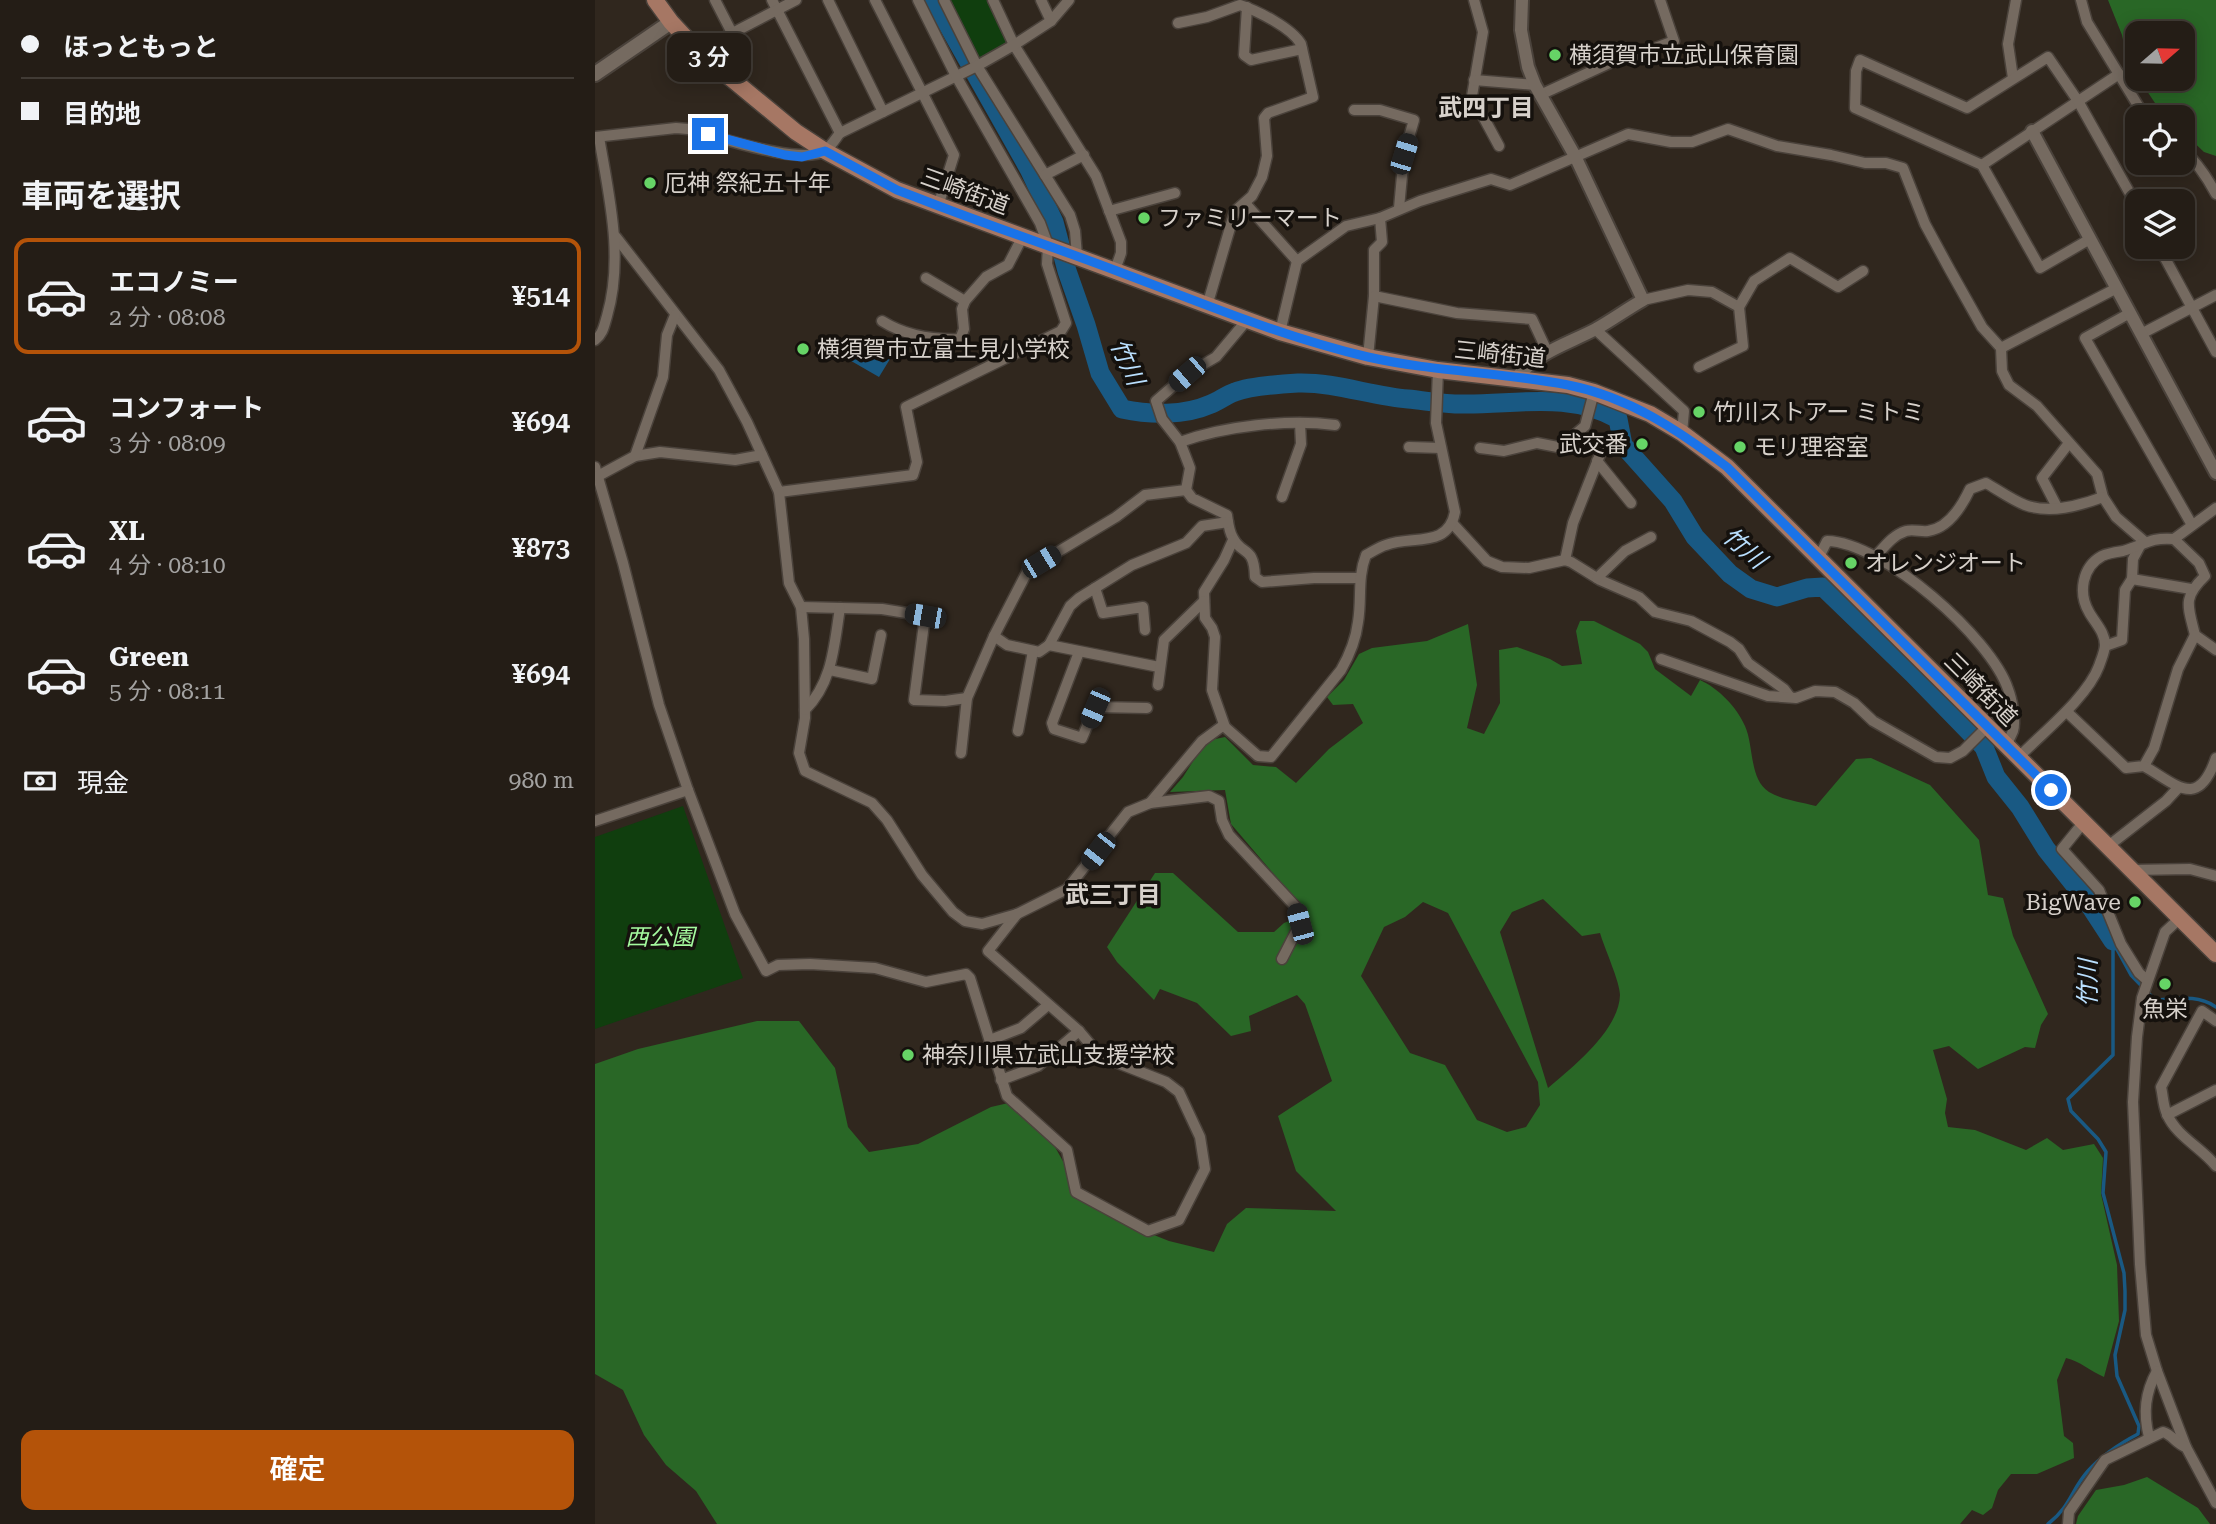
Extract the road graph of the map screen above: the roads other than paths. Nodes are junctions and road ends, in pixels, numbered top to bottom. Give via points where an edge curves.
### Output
1 (655, 0) edge
2 (715, 0) edge
3 (796, 0) edge
4 (828, 0) edge
5 (875, 0) edge
6 (918, 0) edge
7 (944, 0) edge
8 (993, 0) edge
9 (1041, 0) edge
10 (1069, 0) edge
11 (1474, 0) edge
12 (1522, 0) edge
13 (1660, 0) edge
14 (2016, 0) edge
15 (2081, 0) edge
16 (775, 5) edge
17 (1247, 7) junction
18 (1051, 21) junction
19 (671, 22) junction
20 (1178, 23) dead end
21 (731, 33) junction
22 (1014, 45) junction
23 (1303, 49) junction
24 (698, 51) junction
25 (977, 66) junction
26 (595, 74) edge
27 (2119, 74) junction
28 (956, 76) junction
29 (2013, 78) junction
30 (1474, 80) junction
31 (1537, 90) junction
32 (922, 93) junction
33 (2078, 101) junction
34 (2138, 105) edge
35 (1354, 110) dead end
36 (883, 112) junction
37 (2032, 131) junction
38 (840, 133) junction
39 (597, 137) edge
40 (1499, 146) dead end
41 (825, 151) junction
42 (1084, 155) junction
43 (1575, 156) junction
44 (2195, 163) edge
45 (1982, 165) junction
46 (1045, 175) junction
47 (2127, 189) edge
48 (1175, 192) dead end
49 (2216, 194) edge
50 (1245, 203) junction
51 (938, 206) junction
52 (1399, 208) junction
53 (1109, 211) junction
54 (1380, 218) junction
55 (1023, 236) junction
56 (616, 237) junction
57 (2090, 239) junction
58 (1048, 245) junction
59 (1074, 255) junction
60 (2166, 259) edge
61 (1297, 261) junction
62 (1115, 270) junction
63 (1863, 271) dead end
64 (926, 278) dead end
65 (2117, 288) junction
66 (2216, 295) edge
67 (1374, 296) junction
68 (1643, 300) junction
69 (965, 301) junction
70 (1207, 306) junction
71 (1739, 307) junction
72 (2193, 307) junction
73 (2130, 313) junction
74 (675, 315) junction
75 (1247, 320) junction
76 (882, 321) dead end
77 (1595, 329) junction
78 (1280, 332) junction
79 (2141, 334) junction
80 (595, 340) edge
81 (2001, 348) junction
82 (1548, 351) junction
83 (2216, 352) edge
84 (1368, 357) junction
85 (1699, 367) dead end
86 (1438, 370) junction
87 (1516, 378) junction
88 (1594, 392) junction
89 (1300, 423) junction
90 (1335, 425) dead end
91 (1682, 433) junction
92 (1180, 442) junction
93 (2069, 443) junction
94 (1409, 447) dead end
95 (1441, 448) junction
96 (1480, 448) dead end
97 (635, 456) junction
98 (762, 456) junction
99 (597, 472) edge
100 (2216, 473) edge
101 (1187, 490) junction
102 (779, 492) junction
103 (1282, 497) dead end
104 (2103, 497) junction
105 (1631, 503) dead end
106 (2057, 508) junction
107 (2216, 508) edge
108 (1228, 522) junction
109 (1453, 524) junction
110 (2192, 525) junction
111 (1651, 537) dead end
112 (2174, 539) junction
113 (1233, 540) junction
114 (2144, 542) junction
115 (1876, 556) junction
116 (1819, 557) junction
117 (1565, 560) junction
118 (1360, 578) junction
119 (1597, 578) junction
120 (2132, 579) junction
121 (1095, 588) junction
122 (2191, 589) junction
123 (1204, 601) junction
124 (800, 607) junction
125 (840, 608) junction
126 (1145, 630) dead end
127 (881, 635) dead end
128 (2195, 635) junction
129 (994, 636) junction
130 (1049, 645) junction
131 (2105, 646) junction
132 (2216, 650) edge
133 (1033, 651) junction
134 (1079, 652) junction
135 (1661, 659) dead end
136 (1159, 667) junction
137 (830, 670) junction
138 (1158, 685) dead end
139 (1790, 697) junction
140 (967, 698) junction
141 (1147, 708) dead end
142 (805, 710) junction
143 (2067, 712) junction
144 (1225, 727) junction
145 (1987, 727) junction
146 (1018, 731) dead end
147 (2005, 746) junction
148 (961, 753) dead end
149 (2018, 758) junction
150 (2216, 762) edge
151 (2144, 766) junction
152 (2178, 788) junction
153 (688, 790) junction
154 (1150, 803) junction
155 (595, 821) edge
156 (2083, 822) junction
157 (2107, 847) junction
158 (2132, 870) junction
159 (2216, 876) edge
160 (1017, 914) junction
161 (2179, 919) junction
162 (2216, 954) edge
163 (1282, 959) dead end
164 (2147, 980) junction
165 (1048, 1005) junction
166 (2216, 1021) edge
167 (1079, 1031) junction
168 (990, 1040) junction
169 (1001, 1080) junction
170 (2216, 1090) edge
171 (2167, 1115) junction
172 (2214, 1160) edge
173 (2157, 1371) junction
174 (2149, 1437) junction
175 (2186, 1447) junction
176 (2216, 1503) edge
177 (2068, 1524) edge

1 - 19 main road, 三崎街道
2 - 21 street
3 - 16 street
4 - 36 street
5 - 32 street
6 - 28 street
7 - 25 street
8 - 22 street
9 - 18 street
10 - 18 street
11 - 30 street via 1483,32
12 - 31 street via 1521,30
13 - 31 street via 1674,41
14 - 29 street via 2008,44
15 - 27 street via 2087,22
16 - 21 street
16 - 38 street
17 - 20 street via 1240,5
17 - 23 street via 1297,36
17 - 23 street via 1244,55 1251,60
18 - 22 street
19 - 24 main road, 三崎街道
19 - 26 main road
21 - 24 street
22 - 25 street
22 - 42 street
23 - 50 street via 1313,97 1264,118 1265,167
24 - 41 main road, 三崎街道
25 - 28 street
25 - 46 street
27 - 33 street
27 - 34 street
28 - 32 street
28 - 58 street via 1031,203
29 - 33 street via 2048,57
29 - 45 street via 1967,108 1860,60 1856,71 1855,108
30 - 31 street
30 - 40 street via 1472,96
31 - 43 street
32 - 36 street
32 - 51 street via 954,155
33 - 37 street
33 - 47 street
35 - 52 street via 1380,110 1414,120 1404,154
36 - 38 street
37 - 45 street
37 - 57 street
38 - 41 street
39 - 41 street via 676,128 785,155 802,157
39 - 56 street
41 - 51 main road, 三崎街道 via 897,190
42 - 46 street
42 - 53 street
43 - 52 street via 1510,185 1491,179
43 - 68 street
43 - 81 street via 1628,134 1692,142 1728,129 1777,146 1903,168 1924,224 1982,327
44 - 49 street
45 - 57 street via 2040,268
46 - 59 street via 1070,215
48 - 53 street
50 - 61 street
50 - 70 street via 1235,211
51 - 55 main road, 三崎街道
52 - 54 street
53 - 62 street via 1121,242
54 - 61 street via 1346,226
54 - 67 street via 1382,242 1374,250
55 - 58 main road, 三崎街道
55 - 69 street via 1008,265 986,277
56 - 74 street
56 - 80 street via 613,296 601,335
57 - 65 street
58 - 59 main road, 三崎街道
58 - 102 street via 1047,264 1066,323 1061,331 906,407 917,462 912,475
59 - 62 main road, 三崎街道
60 - 72 street
61 - 78 street
62 - 70 main road, 三崎街道
63 - 71 street via 1838,287 1790,258 1754,281
64 - 69 street
65 - 73 street
65 - 81 street
66 - 72 street
67 - 82 street via 1457,313 1532,319
67 - 84 street
68 - 71 street via 1688,290 1712,292
68 - 77 street
69 - 76 street via 960,339 935,340 900,332
70 - 75 main road, 三崎街道
71 - 85 street via 1743,346
72 - 79 street
72 - 83 street
73 - 79 street
73 - 110 street via 2085,338
74 - 97 street via 667,335 663,377
74 - 98 street via 719,370
75 - 78 main road, 三崎街道
75 - 92 street via 1216,357 1156,401 1162,419
77 - 82 street
77 - 91 street via 1684,411
78 - 84 main road, 三崎街道
79 - 100 street
81 - 93 street via 2008,386 2037,406
82 - 87 street
84 - 86 main road, 三崎街道
86 - 87 main road, 三崎街道
86 - 95 street via 1436,423
87 - 88 main road, 三崎街道
88 - 91 main road, 三崎街道 via 1650,414
88 - 96 street via 1585,426 1572,437 1568,449 1537,443 1504,451
89 - 90 street
89 - 92 street via 1207,433
89 - 103 street via 1301,444
91 - 116 main road, 三崎街道 via 1727,467
92 - 101 street via 1189,468
93 - 104 street via 2097,474
93 - 106 street via 2042,478
94 - 95 street
95 - 109 street via 1455,512
97 - 98 street via 660,452 735,460
97 - 99 street
98 - 102 street
99 - 153 street via 659,705
101 - 108 street via 1192,498 1227,515
101 - 129 street via 1145,495 1027,572
102 - 124 street via 789,583
104 - 106 street
104 - 114 street via 2116,517
105 - 117 street via 1599,457 1573,523
106 - 115 street via 2025,505 1986,483 1970,489 1959,511 1940,527 1905,531
107 - 110 street
108 - 113 street
108 - 121 street via 1202,526 1186,543 1132,565
109 - 117 street via 1487,561 1502,567 1529,568
109 - 118 street via 1432,539 1387,544 1366,555
110 - 112 street
111 - 119 street via 1625,551
112 - 114 street
112 - 122 street via 2199,563 2205,576
113 - 118 street via 1249,553 1255,577 1262,582
113 - 123 street
114 - 120 street via 2133,559
114 - 131 street via 2103,556 2089,567 2082,587
115 - 116 street via 1828,541
115 - 147 street via 1920,585 1996,664 2009,690 2014,729
116 - 145 main road, 三崎街道
117 - 119 street
118 - 144 street via 1359,622 1349,656 1271,757 1258,756
119 - 139 street via 1639,597 1655,612 1691,621 1730,642
120 - 122 street
120 - 131 street via 2126,590 2122,640
121 - 126 street via 1103,613 1143,607
121 - 130 street via 1070,607
122 - 128 street via 2188,606
123 - 136 street via 1167,635
123 - 144 street via 1205,618 1215,637 1212,690
124 - 125 street
124 - 142 street
125 - 137 street
125 - 140 street via 925,616 914,700
127 - 137 street via 872,679
128 - 132 street
128 - 151 street via 2178,669
129 - 133 street via 1007,645
129 - 140 street
130 - 133 street
130 - 134 street
131 - 143 street via 2098,669
133 - 146 street
134 - 136 street
134 - 141 street via 1052,723 1054,729 1082,738 1095,708
135 - 139 street via 1768,696
136 - 138 street
137 - 142 street
139 - 145 street via 1835,692 1873,722 1936,757 1950,758 1963,751
140 - 148 street
142 - 160 street via 799,753 805,771 872,803 953,912 982,924
143 - 149 street
143 - 151 street via 2126,768
144 - 154 street via 1202,741
145 - 147 main road, 三崎街道
147 - 149 main road, 三崎街道
149 - 156 main road, 三崎街道
150 - 152 street via 2205,783 2193,790
151 - 152 street
152 - 157 street
153 - 155 street
153 - 168 street via 735,914 766,971 778,965 875,968 926,982 966,974
154 - 160 street via 1128,812 1067,889
154 - 163 street via 1209,796 1219,801 1229,835 1295,906 1300,924
156 - 157 main road, 三崎街道
156 - 164 street via 2062,849 2099,890 2121,944
157 - 158 main road, 三崎街道
158 - 159 street via 2190,869
158 - 161 main road, 三崎街道
160 - 165 street via 988,951
161 - 162 main road, 三崎街道
161 - 164 street via 2165,932
164 - 173 street via 2133,1102 2146,1335
165 - 167 street
165 - 168 street via 1021,1028
166 - 171 street via 2202,1011 2161,1087
167 - 169 street via 1038,1066
167 - 169 street via 1100,1056 1166,1082 1179,1093 1200,1138 1205,1169 1179,1220 1148,1231 1076,1192 1067,1150 1006,1096
168 - 169 street
170 - 171 street
171 - 172 street via 2190,1143
173 - 174 street via 2145,1407
173 - 175 street
174 - 175 street via 2163,1432
174 - 177 street via 2105,1460 2069,1512
175 - 176 street

